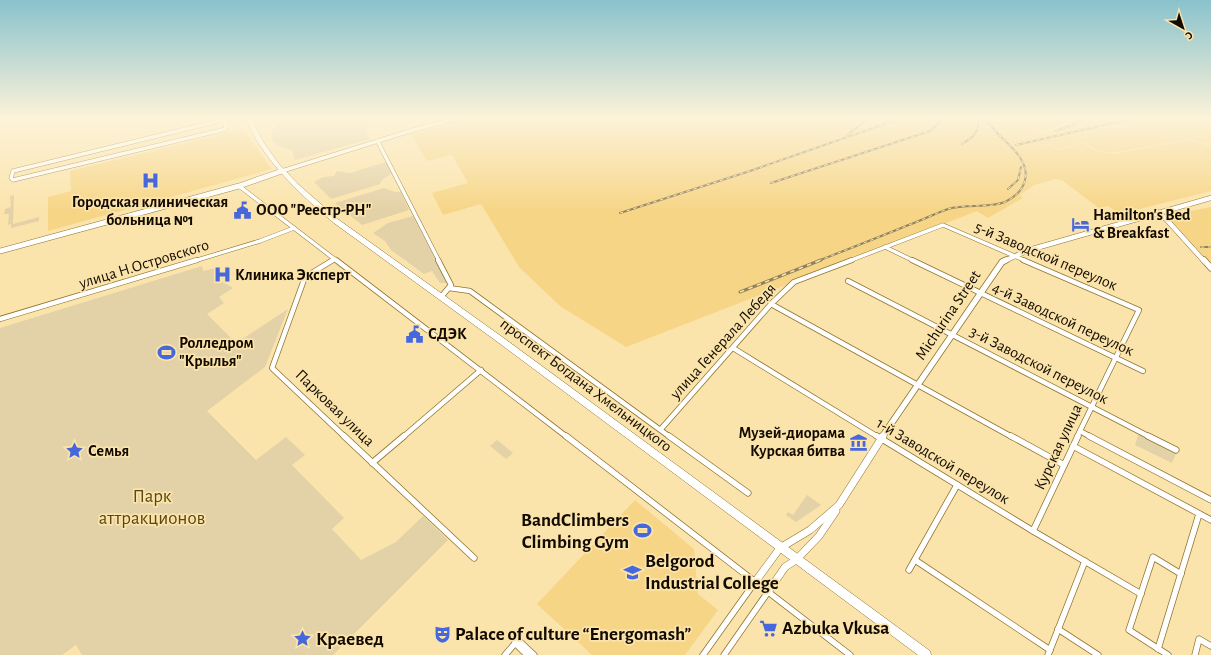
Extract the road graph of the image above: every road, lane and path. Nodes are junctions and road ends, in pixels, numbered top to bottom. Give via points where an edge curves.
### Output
1 (102, 150) edge
2 (140, 150) edge
3 (266, 150) edge
4 (352, 150) edge
5 (382, 150) edge
6 (283, 172) junction
7 (238, 186) junction
8 (1211, 198) edge
9 (1157, 212) junction
10 (942, 225) joint
11 (294, 228) junction
12 (886, 247) junction
13 (0, 251) edge
14 (1012, 256) junction
15 (334, 259) junction
16 (1211, 268) edge
17 (848, 281) dead end
18 (449, 288) junction
19 (979, 293) junction
20 (441, 297) junction
21 (771, 304) junction
22 (1139, 310) joint
23 (0, 320) edge
24 (952, 335) junction
25 (732, 348) junction
26 (1116, 358) junction
27 (481, 370) junction
28 (1143, 371) dead end
29 (918, 384) junction
30 (1092, 406) junction
31 (661, 429) junction
32 (1080, 431) junction
33 (881, 439) junction
34 (1073, 446) junction
35 (1176, 450) dead end
36 (372, 462) junction
37 (1064, 465) junction
38 (956, 485) junction
39 (748, 493) dead end
40 (1211, 500) edge
41 (839, 505) junction
42 (1199, 514) junction
43 (1211, 520) edge
44 (1033, 531) junction
45 (780, 548) junction
46 (474, 558) dead end
47 (796, 560) junction
48 (915, 560) junction
49 (1085, 561) junction
50 (909, 570) dead end
51 (1181, 574) junction
52 (755, 582) junction
53 (768, 592) junction
54 (1141, 594) junction
55 (1058, 629) junction
56 (516, 643) junction
57 (1211, 646) edge
58 (1158, 649) junction
59 (1049, 653) edge
60 (505, 655) edge
61 (527, 655) edge
62 (534, 655) edge
63 (703, 655) edge
64 (724, 655) edge
65 (850, 655) edge
66 (926, 655) edge
67 (1098, 655) edge
68 (1168, 655) edge
69 (1195, 655) edge

1 - 2 street via 13,171 11,178 13,180
3 - 6 main road, проспект Богдана Хмельницкого
4 - 6 street
5 - 18 street via 444,268 451,285
6 - 7 main road
6 - 20 main road, проспект Богдана Хмельницкого via 344,228
7 - 11 street
7 - 13 main road
8 - 9 street, Michurina Street
9 - 14 street, Michurina Street
9 - 16 street
10 - 12 street, улица Генерала Лебедя
10 - 14 street, 5-й Заводской переулок
11 - 15 street
11 - 23 street, улица Н.Островского via 260,241
12 - 19 street, 4-й Заводской переулок
12 - 21 street, улица Генерала Лебедя via 794,282
14 - 19 street, Michurina Street via 1002,262
14 - 22 street, 5-й Заводской переулок
15 - 27 street
15 - 36 street, Парковая улица via 305,277 272,368
17 - 24 street, 3-й Заводской переулок
18 - 20 street
18 - 31 street via 470,291
19 - 24 street, Michurina Street
19 - 26 street, 4-й Заводской переулок
20 - 45 main road, проспект Богдана Хмельницкого
21 - 25 street, улица Генерала Лебедя
21 - 29 street
22 - 26 street, Курская улица
24 - 29 street, Michurina Street
24 - 30 street, 3-й Заводской переулок
25 - 31 street, улица Генерала Лебедя
25 - 33 street, 1-й Заводской переулок
26 - 28 street, 4-й Заводской переулок
26 - 30 street, Курская улица
27 - 36 street
27 - 52 street
29 - 33 street, Michurina Street
29 - 37 street
30 - 32 street, Курская улица
30 - 35 street, 3-й Заводской переулок
31 - 39 street
32 - 34 street, Курская улица
32 - 40 street
33 - 38 street, 1-й Заводской переулок
33 - 41 street, Michurina Street
34 - 37 street, Курская улица
34 - 42 street
36 - 46 street, Парковая улица
37 - 44 street, Курская улица
38 - 44 street, 1-й Заводской переулок
38 - 48 street
41 - 45 street, Michurina Street via 810,530
41 - 47 street via 819,536
42 - 43 street
42 - 51 street
44 - 49 street, 1-й Заводской переулок
45 - 47 main road, проспект Богдана Хмельницкого
45 - 52 street
47 - 53 street via 785,566
47 - 66 main road, проспект Богдана Хмельницкого
48 - 50 street
48 - 59 street
49 - 54 street, 1-й Заводской переулок
49 - 55 street
51 - 54 street via 1153,557
51 - 58 street
52 - 53 street
52 - 63 street
53 - 64 street
53 - 65 street
54 - 58 street via 1129,630
55 - 59 street
55 - 67 street
56 - 60 street
56 - 61 street
56 - 62 street via 518,640
57 - 69 street via 1199,639
58 - 68 street

